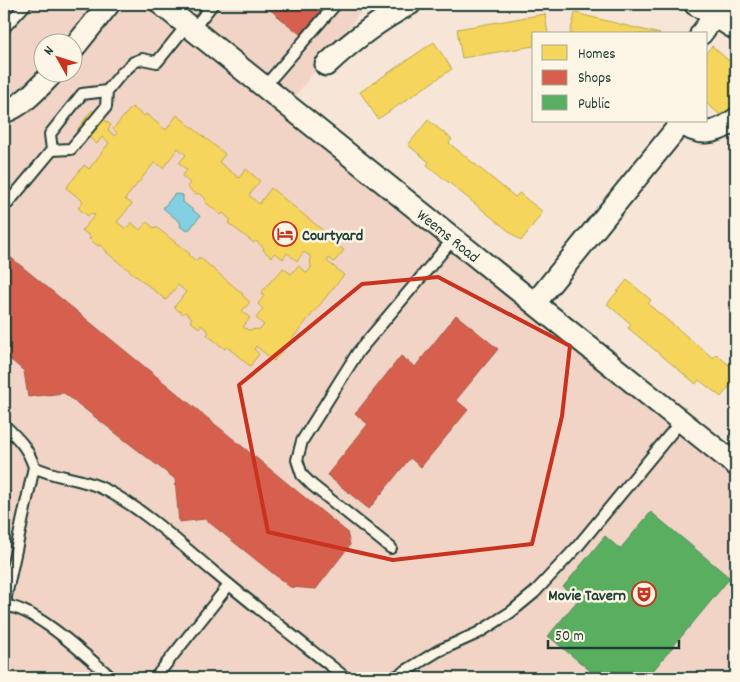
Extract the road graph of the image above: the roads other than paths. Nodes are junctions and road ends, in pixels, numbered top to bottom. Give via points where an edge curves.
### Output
1 (26, 4) edge
2 (109, 4) edge
3 (161, 4) edge
4 (213, 4) edge
5 (336, 4) edge
6 (410, 4) edge
7 (695, 4) edge
8 (720, 9) edge
9 (190, 27) junction
10 (4, 28) edge
11 (736, 29) edge
12 (703, 32) edge
13 (82, 38) edge
14 (326, 65) dead end
15 (45, 82) edge
16 (264, 87) junction
17 (107, 91) junction
18 (4, 112) edge
19 (736, 119) edge
20 (680, 122) edge
21 (727, 133) edge
22 (52, 150) junction
23 (4, 196) edge
24 (454, 238) junction
25 (534, 303) junction
26 (681, 421) junction
27 (4, 425) edge
28 (736, 465) edge
29 (34, 467) junction
30 (391, 548) dead end
31 (229, 585) junction
32 (5, 606) edge
33 (112, 678) edge
34 (155, 678) edge
35 (346, 678) edge
36 (394, 678) edge

1 - 10 lane
2 - 13 street
3 - 9 street, Weems Road
4 - 9 lane
5 - 16 lane
6 - 14 street via 372,26
7 - 8 street
8 - 11 street
8 - 12 street
9 - 16 street, Weems Road
9 - 17 lane via 156,62 142,59 134,62
15 - 18 street via 13,109
16 - 24 street, Weems Road
17 - 22 lane via 106,106 71,149
17 - 22 lane via 82,94 50,134
19 - 21 street
20 - 21 street via 699,132
20 - 25 street
22 - 23 lane via 8,203
24 - 25 street, Weems Road
24 - 30 lane via 358,352 302,441 297,460 302,474 312,485
25 - 26 street, Weems Road
26 - 28 street, Weems Road
26 - 36 lane via 578,546 534,593 478,633 438,651
27 - 29 lane via 29,453
29 - 31 lane via 90,482 108,491 146,515
29 - 32 lane
31 - 34 lane
31 - 35 lane
32 - 33 lane via 31,614

